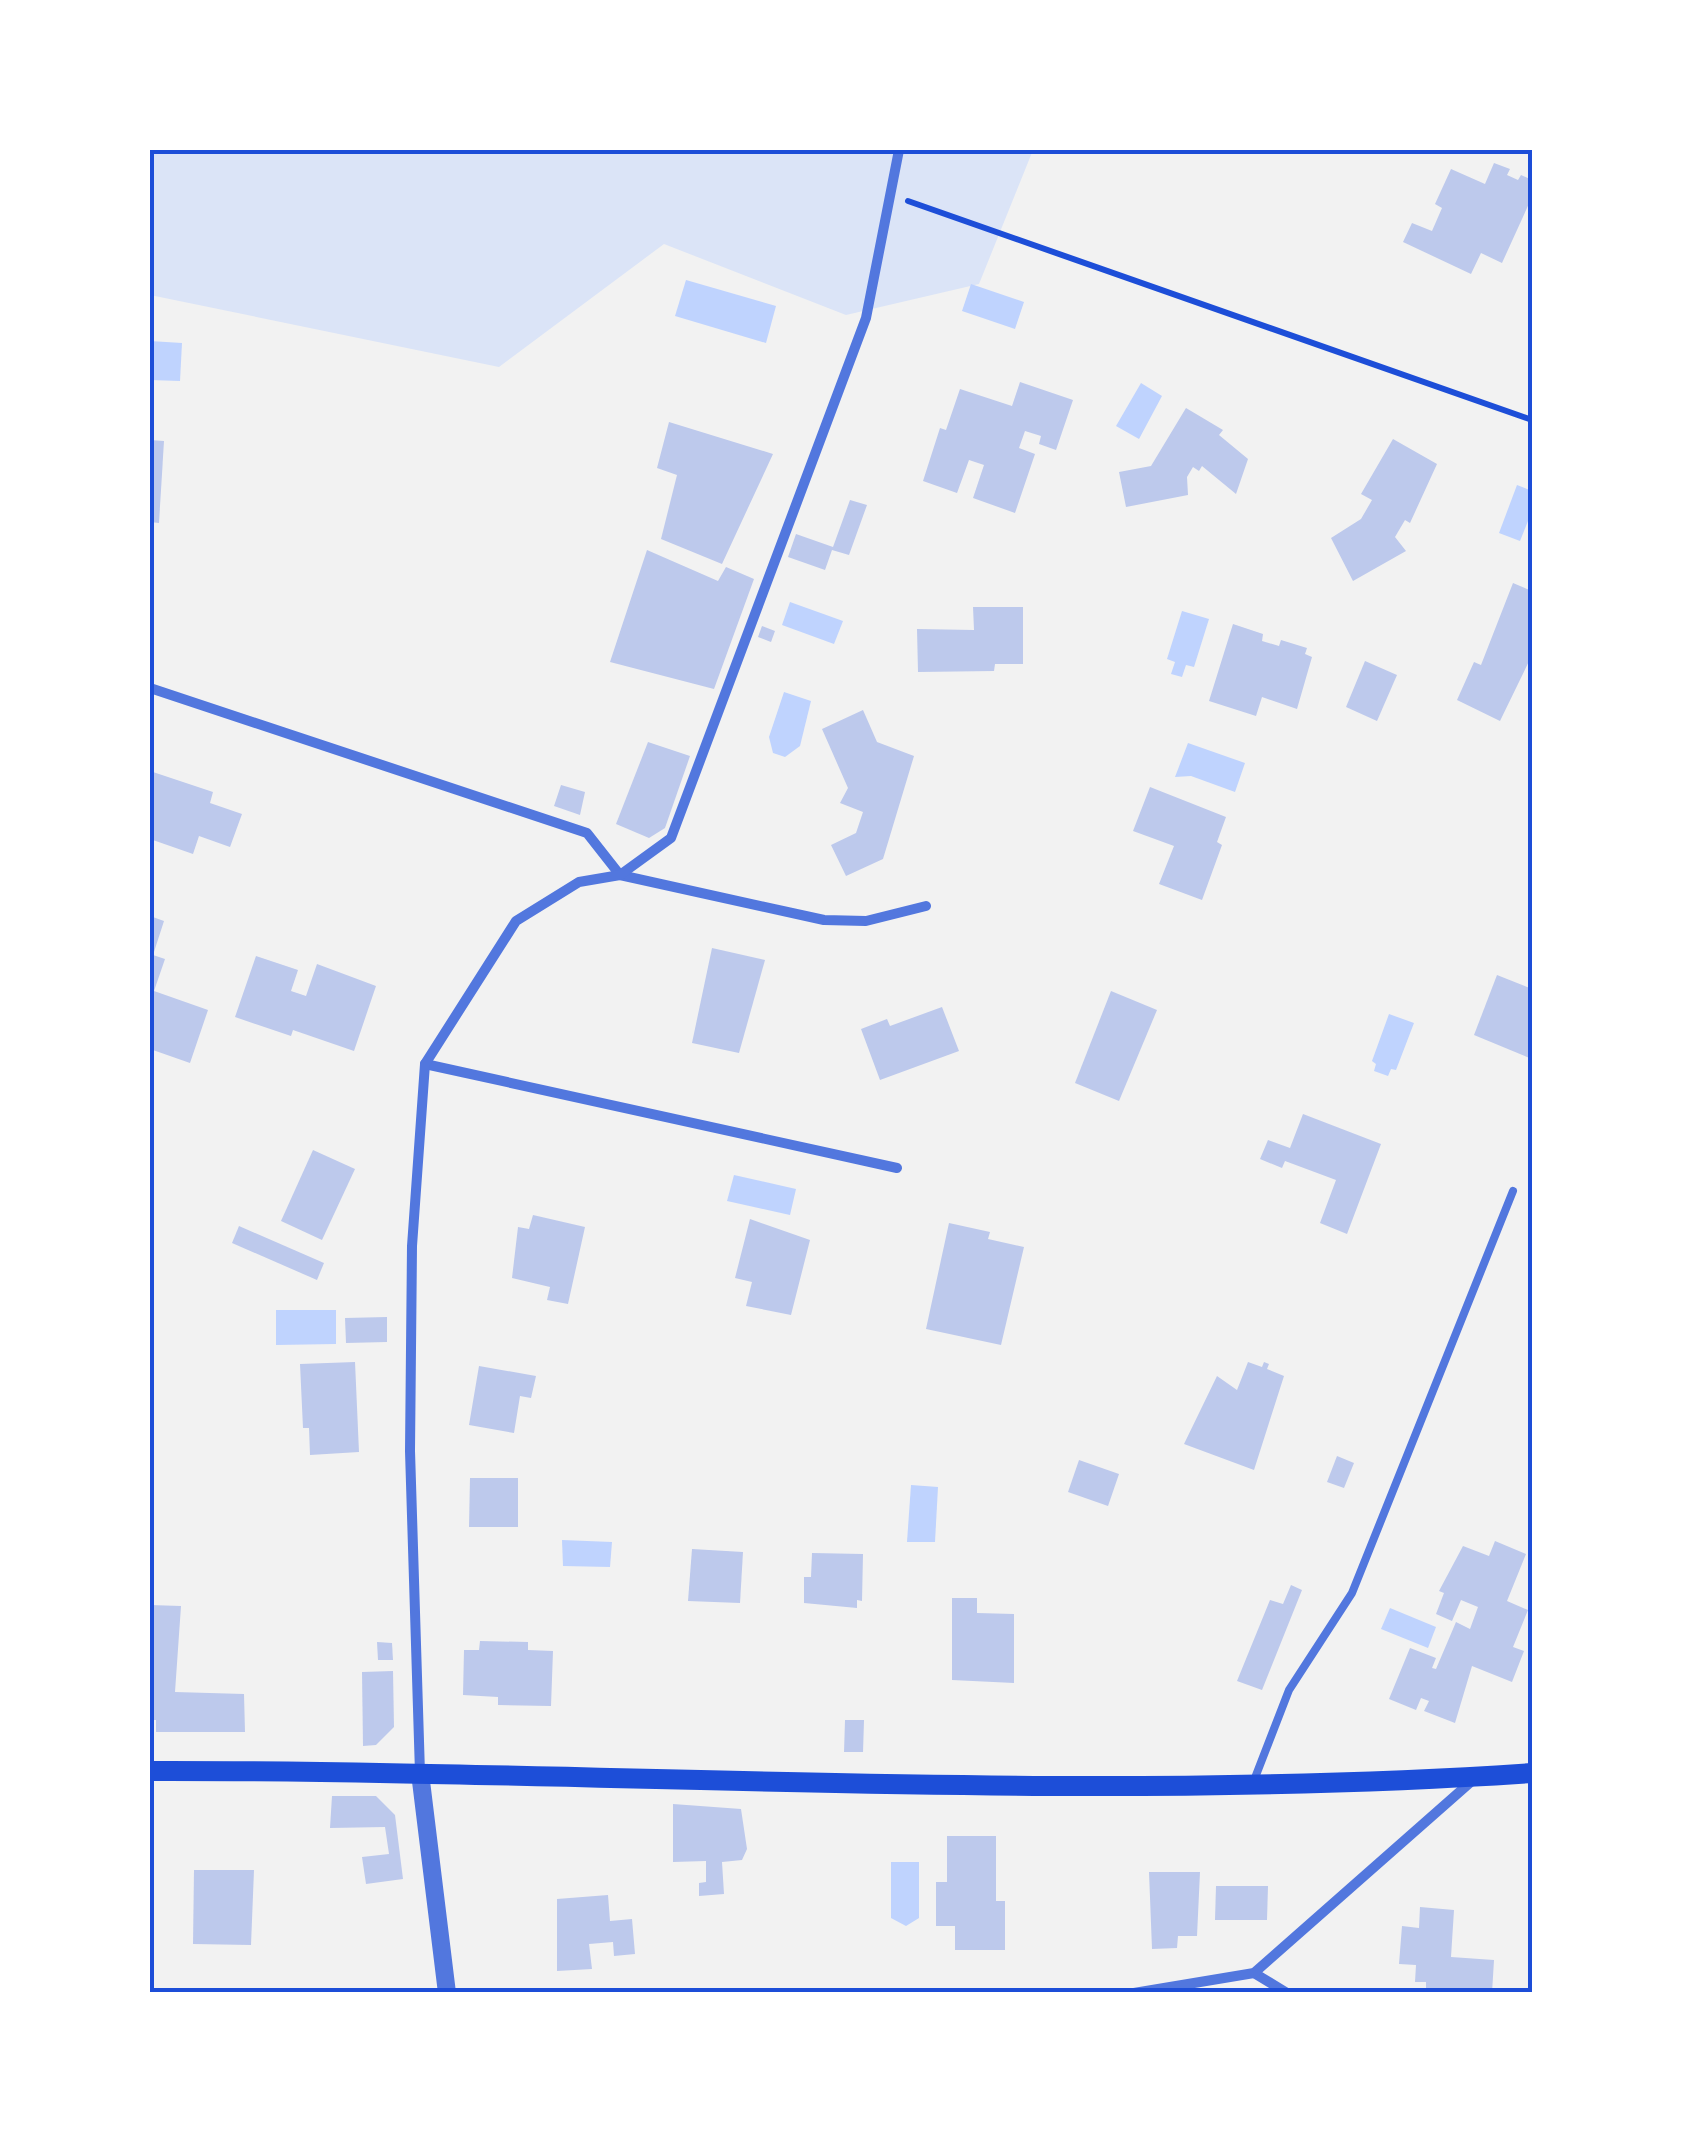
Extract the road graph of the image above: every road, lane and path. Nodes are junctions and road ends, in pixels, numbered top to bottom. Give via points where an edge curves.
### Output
1 (899, 150) edge
2 (888, 194) junction
3 (1532, 420) edge
4 (150, 688) edge
5 (620, 875) junction
6 (926, 906) dead end
7 (425, 1064) junction
8 (897, 1168) dead end
9 (1514, 1191) dead end
10 (150, 1771) edge
11 (420, 1772) junction
12 (1532, 1773) edge
13 (1476, 1777) junction
14 (1253, 1783) junction
15 (1254, 1973) junction
16 (447, 1993) edge
17 (1134, 1993) edge
18 (1287, 1993) edge

1 - 2 street
2 - 3 path
2 - 5 street via 866,318 671,838
4 - 5 street via 587,833
5 - 6 street via 824,920 866,921
5 - 7 street via 579,882 516,921
7 - 8 street
7 - 11 street via 412,1246 410,1432
9 - 14 lane via 1352,1594 1289,1690
10 - 11 main road
11 - 14 main road
11 - 16 street
12 - 13 main road
13 - 14 main road
13 - 15 street
15 - 17 street
15 - 18 street

